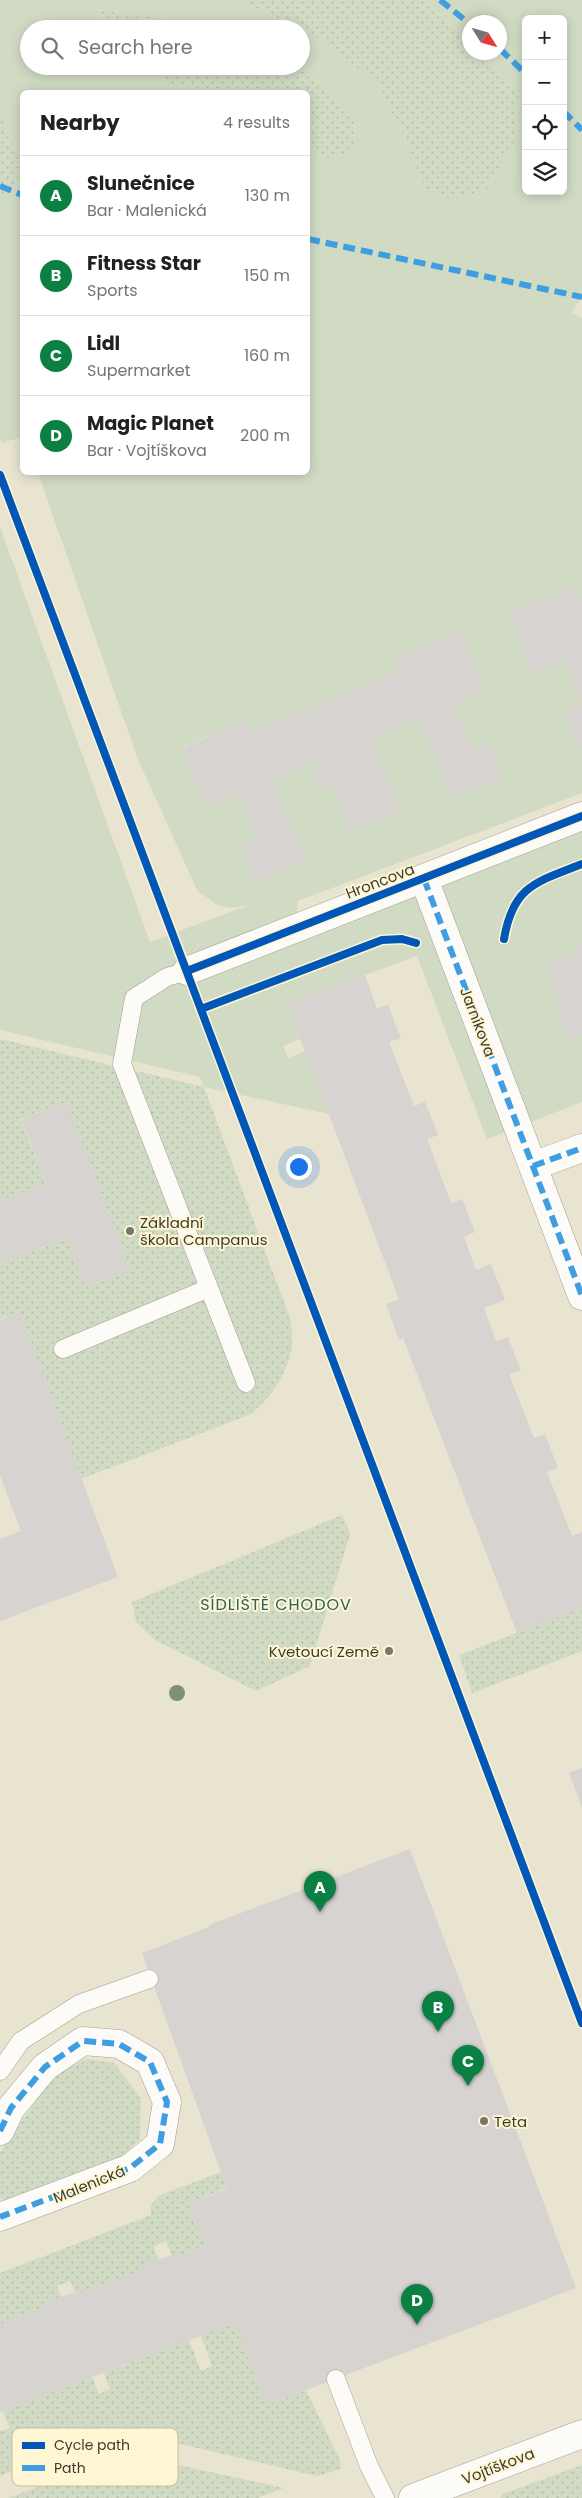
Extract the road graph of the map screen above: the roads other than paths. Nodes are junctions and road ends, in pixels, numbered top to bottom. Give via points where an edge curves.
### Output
1 (582, 816) edge
2 (424, 879) junction
3 (187, 971) joint
4 (582, 1148) edge
5 (533, 1166) junction
6 (209, 1288) junction
7 (582, 1296) edge
8 (63, 1349) dead end
9 (246, 1383) dead end
10 (148, 1979) dead end
11 (0, 2071) edge
12 (0, 2131) edge
13 (0, 2217) edge
14 (336, 2379) dead end
15 (582, 2434) edge
16 (384, 2498) edge
17 (413, 2498) edge

1 - 2 street, Hroncova
2 - 3 street, Hroncova
2 - 5 street, Jarníkova
3 - 6 lane via 167,977 134,998 122,1064
4 - 5 street
5 - 7 street, Jarníkova
6 - 8 lane
6 - 9 lane
10 - 11 lane via 79,2004 21,2041
12 - 13 street, Malenická via 11,2108 45,2067 83,2041 119,2044 150,2062 166,2102 160,2144 130,2168
14 - 16 lane
15 - 17 street, Vojtíškova

